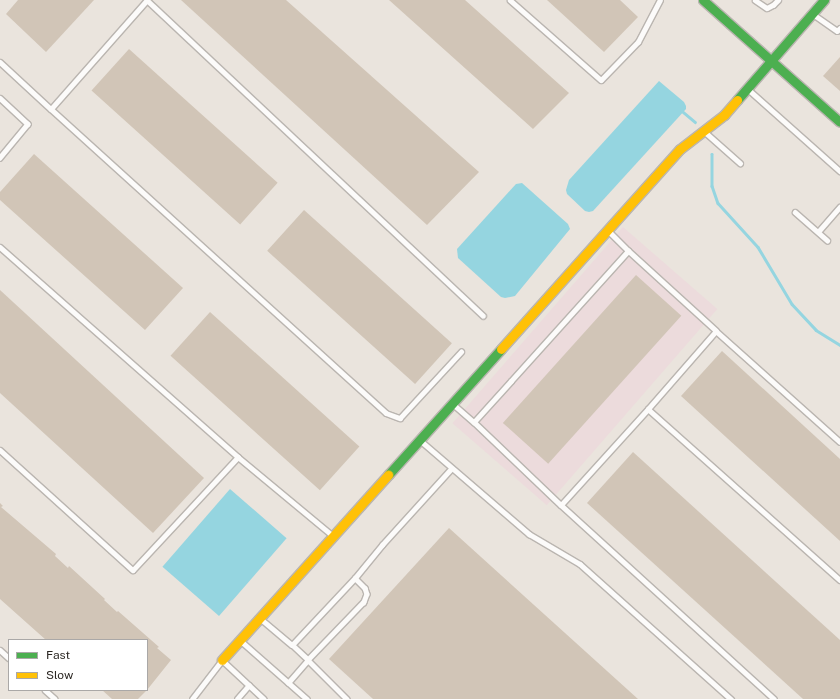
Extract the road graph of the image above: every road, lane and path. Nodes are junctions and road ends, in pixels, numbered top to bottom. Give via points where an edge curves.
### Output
1 (147, 0) edge
2 (510, 0) edge
3 (660, 0) edge
4 (703, 0) edge
5 (755, 0) edge
6 (778, 0) edge
7 (824, 0) edge
8 (812, 13) junction
9 (840, 28) edge
10 (770, 60) junction
11 (0, 62) edge
12 (747, 88) junction
13 (0, 98) edge
14 (51, 109) junction
15 (840, 122) edge
16 (704, 131) junction
17 (0, 158) edge
18 (740, 163) dead end
19 (840, 171) edge
20 (840, 207) edge
21 (795, 212) dead end
22 (607, 231) junction
23 (818, 232) junction
24 (828, 240) dead end
25 (0, 247) edge
26 (628, 251) junction
27 (483, 316) dead end
28 (716, 331) junction
29 (461, 352) dead end
30 (452, 403) junction
31 (648, 409) junction
32 (474, 422) junction
33 (419, 440) junction
34 (840, 442) edge
35 (0, 450) edge
36 (238, 457) junction
37 (451, 469) junction
38 (561, 504) junction
39 (333, 536) junction
40 (355, 578) junction
41 (840, 580) edge
42 (259, 618) junction
43 (239, 640) junction
44 (292, 645) junction
45 (0, 650) edge
46 (8, 657) edge
47 (222, 660) junction
48 (308, 660) junction
49 (288, 683) junction
50 (250, 685) junction
51 (46, 691) edge
52 (55, 699) edge
53 (192, 699) edge
54 (237, 699) edge
55 (264, 699) edge
56 (307, 699) edge
57 (347, 699) edge
58 (731, 699) edge
59 (774, 699) edge

1 - 14 lane
1 - 27 lane
2 - 3 lane via 601,80 638,42
4 - 10 street
5 - 6 lane via 767,8
7 - 8 street
8 - 9 lane via 837,31
8 - 10 street
10 - 12 street
10 - 15 street
11 - 14 lane
12 - 16 street via 724,115
12 - 19 lane
13 - 17 lane via 28,124
14 - 29 lane via 386,413 400,418
16 - 18 lane
16 - 22 street via 680,150
20 - 23 lane
21 - 23 lane
22 - 26 lane
22 - 30 street
23 - 24 lane
25 - 36 lane
26 - 28 lane
26 - 32 lane
28 - 31 lane
28 - 34 lane
30 - 32 lane
30 - 33 street
31 - 38 lane
31 - 41 lane
32 - 38 lane
33 - 37 lane
33 - 39 street
35 - 36 lane via 134,570
36 - 39 lane
37 - 40 lane
37 - 58 lane via 528,534 580,564
38 - 59 lane
39 - 42 street
40 - 44 lane
40 - 48 lane via 365,588 367,594 364,602
42 - 43 street
42 - 44 lane
43 - 47 street
43 - 49 lane
44 - 48 lane
45 - 46 lane
47 - 50 lane
47 - 53 lane
48 - 49 lane
48 - 57 lane
49 - 56 lane
50 - 54 lane
50 - 55 lane
51 - 52 lane

